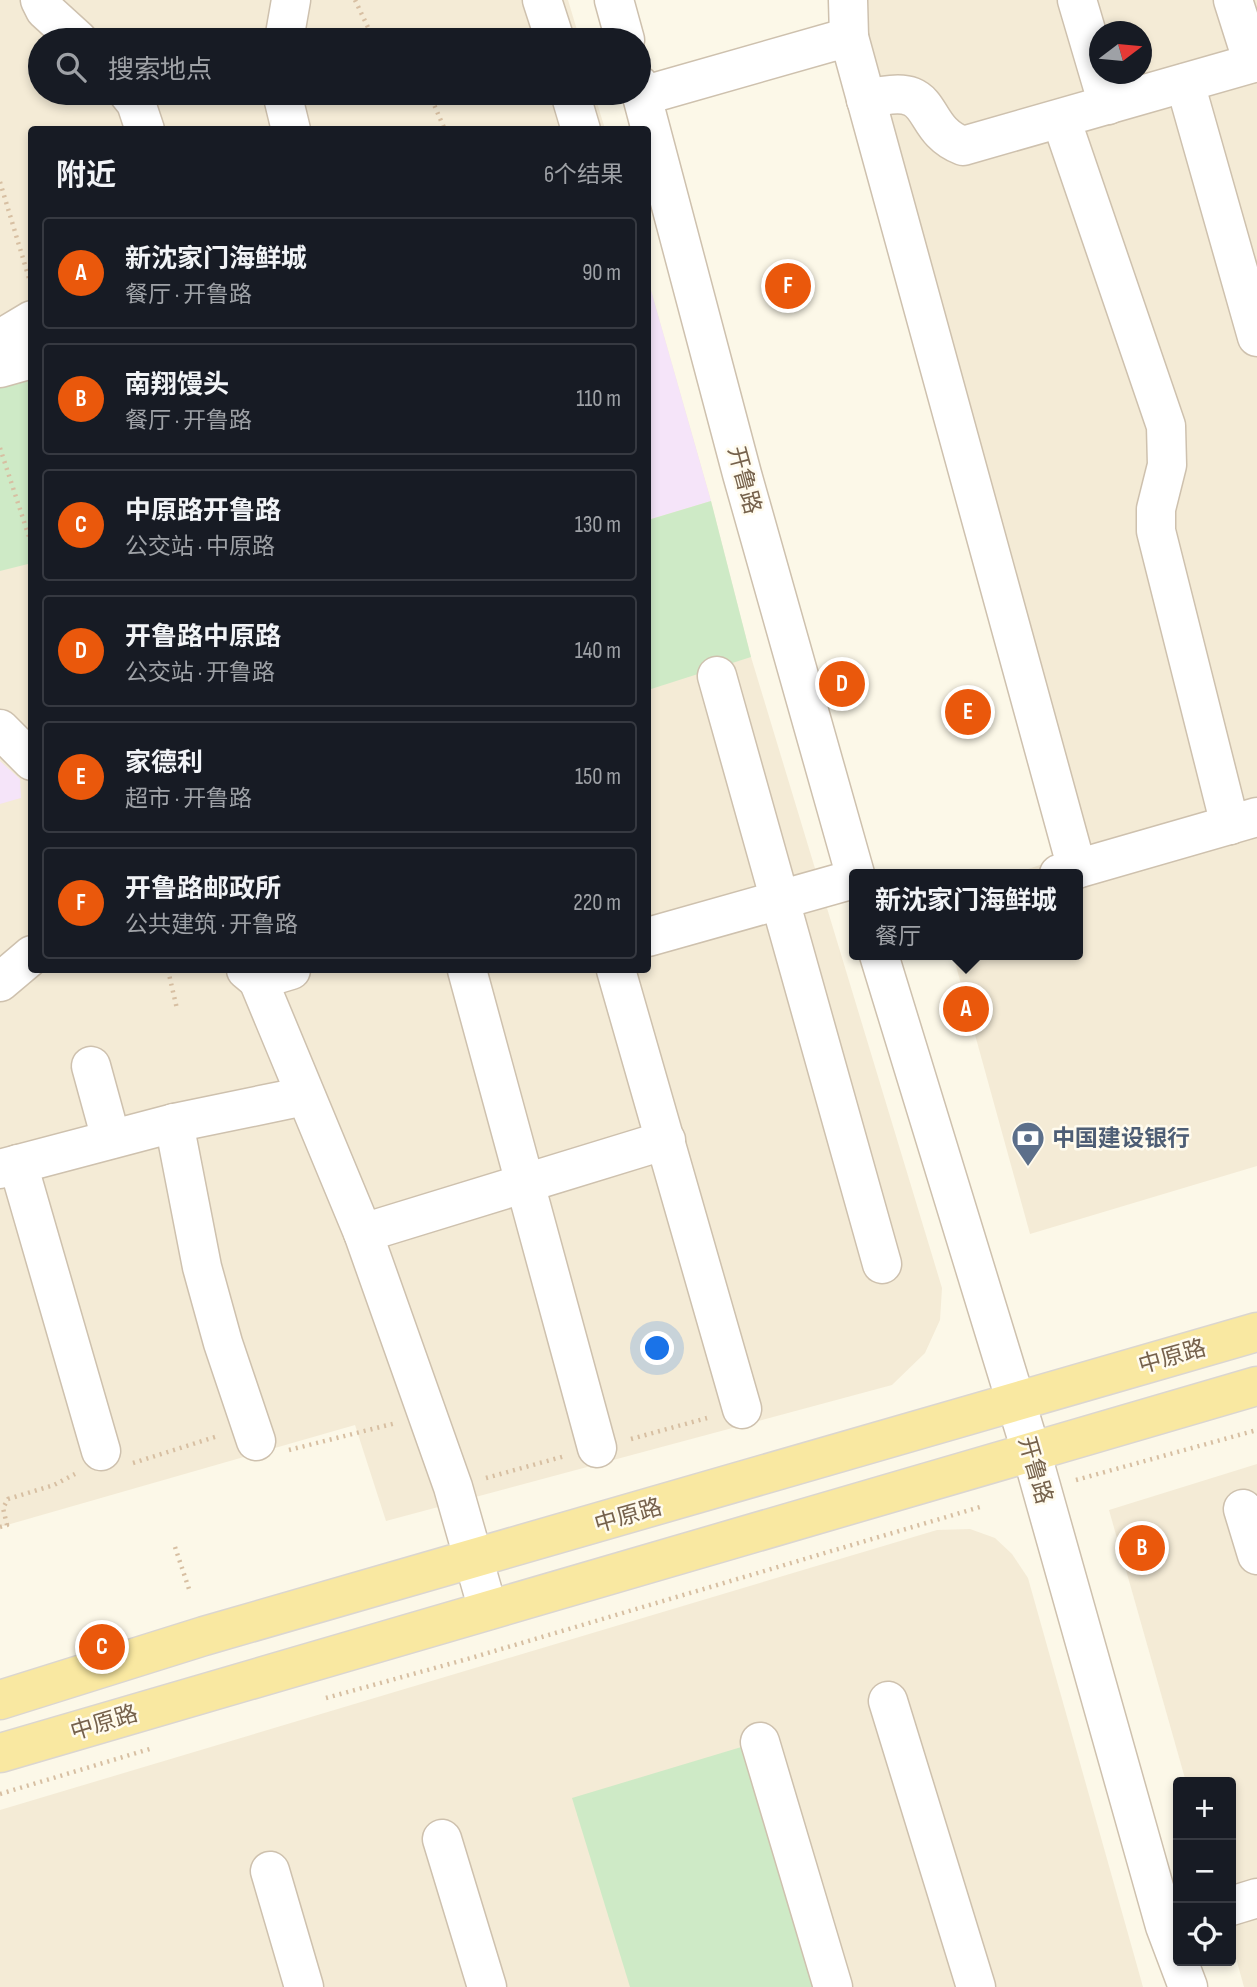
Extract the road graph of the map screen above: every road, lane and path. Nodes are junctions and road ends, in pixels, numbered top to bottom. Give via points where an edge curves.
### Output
1 (40, 0) edge
2 (291, 0) edge
3 (355, 0) edge
4 (542, 0) edge
5 (614, 0) edge
6 (1077, 0) edge
7 (1233, 0) edge
8 (849, 18) edge
9 (65, 28) edge
10 (286, 28) edge
11 (368, 28) edge
12 (551, 28) edge
13 (622, 28) edge
14 (1255, 63) edge
15 (1185, 83) junction
16 (651, 87) edge
17 (866, 100) junction
18 (137, 105) edge
19 (285, 105) edge
20 (434, 105) edge
21 (573, 105) edge
22 (644, 105) edge
23 (1108, 105) junction
24 (1061, 119) junction
25 (144, 126) edge
26 (290, 126) edge
27 (443, 126) edge
28 (579, 126) edge
29 (649, 126) edge
30 (651, 132) edge
31 (0, 182) edge
32 (28, 273) edge
33 (28, 322) edge
34 (1257, 337) edge
35 (0, 339) edge
36 (28, 360) edge
37 (0, 369) edge
38 (0, 448) edge
39 (28, 534) edge
40 (717, 676) dead end
41 (0, 729) edge
42 (28, 757) edge
43 (1244, 821) edge
44 (853, 869) edge
45 (1067, 869) edge
46 (1078, 869) edge
47 (849, 879) edge
48 (780, 901) junction
49 (651, 936) edge
50 (28, 958) edge
51 (881, 960) edge
52 (169, 973) edge
53 (265, 973) edge
54 (468, 973) edge
55 (617, 973) edge
56 (0, 982) edge
57 (177, 1009) dead end
58 (91, 1066) dead end
59 (306, 1096) junction
60 (174, 1123) junction
61 (111, 1139) junction
62 (666, 1140) junction
63 (9, 1166) edge
64 (526, 1184) junction
65 (363, 1233) junction
66 (882, 1264) dead end
67 (1257, 1332) edge
68 (1257, 1386) edge
69 (1015, 1401) junction
70 (742, 1409) dead end
71 (1257, 1430) edge
72 (256, 1441) dead end
73 (597, 1448) dead end
74 (102, 1451) joint
75 (1031, 1451) junction
76 (1041, 1489) junction
77 (1243, 1509) dead end
78 (0, 1527) edge
79 (175, 1547) dead end
80 (1257, 1555) edge
81 (473, 1560) junction
82 (190, 1592) dead end
83 (488, 1610) junction
84 (0, 1700) edge
85 (314, 1701) dead end
86 (888, 1701) dead end
87 (760, 1742) dead end
88 (160, 1746) dead end
89 (0, 1753) edge
90 (0, 1794) edge
91 (442, 1839) dead end
92 (270, 1871) dead end
93 (1257, 1898) edge
94 (1236, 1904) edge
95 (1172, 1924) edge
96 (304, 1987) edge
97 (486, 1987) edge
98 (833, 1987) edge
99 (976, 1987) edge
100 (1188, 1987) edge

1 - 9 street
2 - 10 street
3 - 11 path
4 - 12 street
5 - 13 street
6 - 23 street
7 - 14 street
8 - 16 street
8 - 17 street
14 - 15 street
15 - 23 street
15 - 34 street
17 - 24 street via 895,92 913,95 948,140 963,146
17 - 45 street
18 - 25 street
19 - 26 street
20 - 27 path
21 - 28 street
22 - 29 street, 开鲁路
23 - 24 street
24 - 43 street via 1166,426 1167,465 1156,509 1156,531
30 - 44 street, 开鲁路
31 - 32 path
33 - 35 street
36 - 37 street
38 - 39 path
40 - 48 street
41 - 42 street
43 - 46 street
47 - 48 street
48 - 49 street
48 - 66 street
50 - 56 street
51 - 69 street, 开鲁路
52 - 57 path
53 - 59 street
54 - 64 street
55 - 62 street
58 - 61 street
59 - 60 street
59 - 65 street
60 - 61 street
60 - 72 street via 202,1267
61 - 63 street
62 - 64 street
62 - 70 street
63 - 74 street
64 - 65 street
64 - 73 street
65 - 81 street via 453,1487
67 - 69 main road, 中原路
68 - 75 main road, 中原路
69 - 75 street, 开鲁路
69 - 81 main road, 中原路
71 - 76 path
74 - 78 path via 54,1485 8,1499 3,1508 7,1525
75 - 76 street, 开鲁路
75 - 83 main road, 中原路
76 - 85 path
76 - 95 street, 开鲁路
77 - 80 street
79 - 82 path
81 - 83 street
81 - 84 main road, 中原路
83 - 89 main road, 中原路
86 - 99 street
87 - 98 street
88 - 90 path, 中原路
91 - 97 street
92 - 96 street
93 - 94 street
95 - 100 street, 开鲁路

